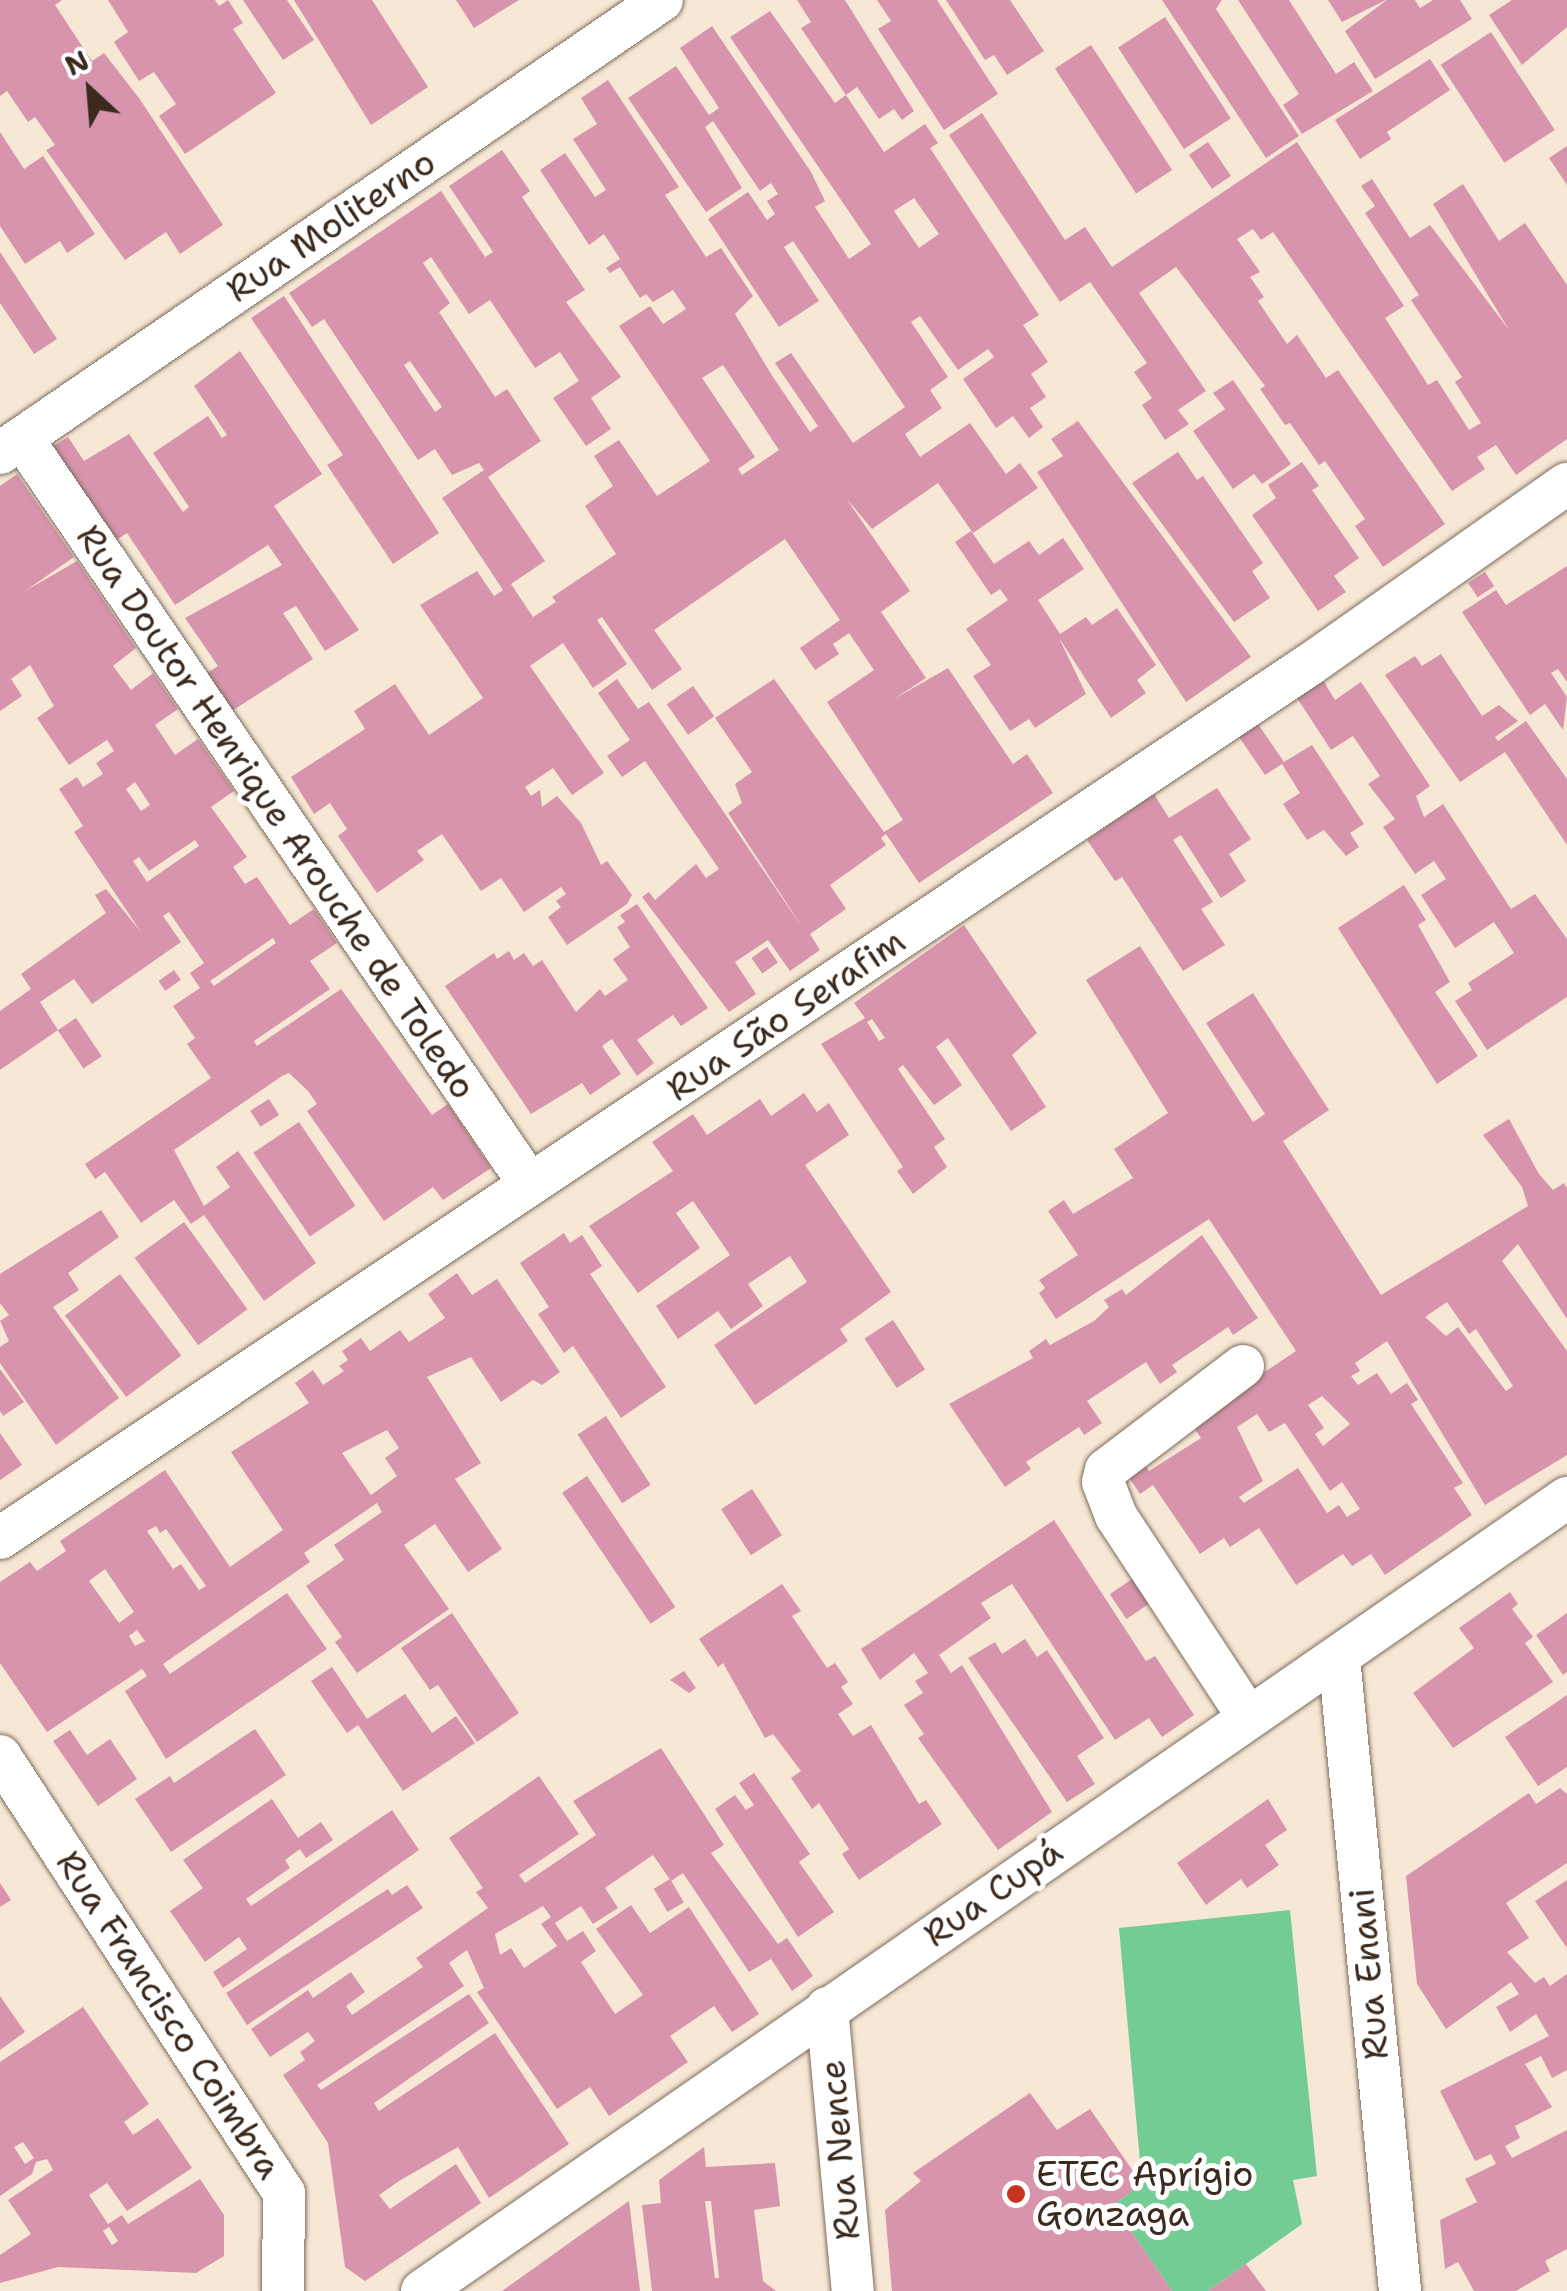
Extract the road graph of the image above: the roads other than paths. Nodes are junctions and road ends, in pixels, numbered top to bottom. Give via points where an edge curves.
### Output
1 (662, 0) edge
2 (616, 12) edge
3 (11, 445) edge
4 (1567, 484) edge
5 (530, 1185) junction
6 (1243, 1366) dead end
7 (1562, 1511) edge
8 (0, 1538) edge
9 (1338, 1657) junction
10 (1248, 1717) junction
11 (0, 1756) edge
12 (827, 2008) junction
13 (283, 2291) edge
14 (422, 2291) edge
15 (853, 2291) edge
16 (1400, 2291) edge

1 - 2 street, Rua Moliterno
2 - 3 street, Rua Moliterno
3 - 5 street, Rua Doutor Henrique Arouche de Toledo
4 - 5 street, Rua São Serafim via 1309,665
5 - 8 street, Rua São Serafim
6 - 10 street via 1106,1470 1103,1482 1116,1516
7 - 9 street, Rua Cupá
9 - 10 street, Rua Cupá
9 - 16 street, Rua Enani
10 - 12 street, Rua Cupá
11 - 13 street, Rua Francisco Coimbra via 284,2193
12 - 14 street, Rua Cupá
12 - 15 street, Rua Nence

